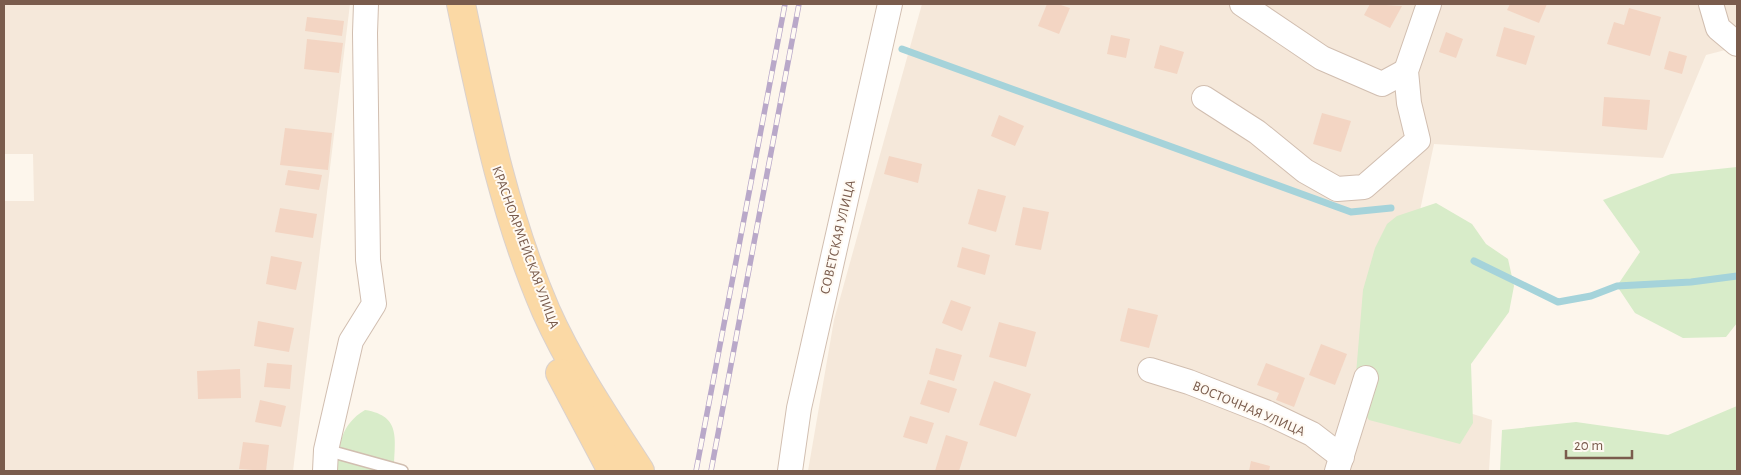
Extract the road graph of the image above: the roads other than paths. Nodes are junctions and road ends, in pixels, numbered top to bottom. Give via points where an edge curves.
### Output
1 (366, 4) edge
2 (460, 4) edge
3 (890, 4) edge
4 (1242, 4) edge
5 (1429, 4) edge
6 (1711, 4) edge
7 (1737, 44) edge
8 (1406, 72) junction
9 (1204, 98) dead end
10 (1150, 370) dead end
11 (1366, 378) dead end
12 (326, 461) edge
13 (1339, 464) edge
14 (629, 468) edge
15 (402, 471) edge
16 (790, 471) edge

1 - 12 street via 368,260 374,304 351,341
2 - 14 main road, КРАСНОАРМЕЙСКАЯ УЛИЦА via 465,92 489,192 511,264 546,346
3 - 16 street, СОВЕТСКАЯ УЛИЦА via 799,408
4 - 8 street via 1322,58 1382,84
5 - 8 street
6 - 7 street via 1718,28
8 - 9 street via 1409,104 1418,140 1364,187 1337,189 1305,171 1257,132
10 - 13 street, ВОСТОЧНАЯ УЛИЦА via 1189,382 1312,434
11 - 13 street, ВОСТОЧНАЯ УЛИЦА
12 - 15 lane

